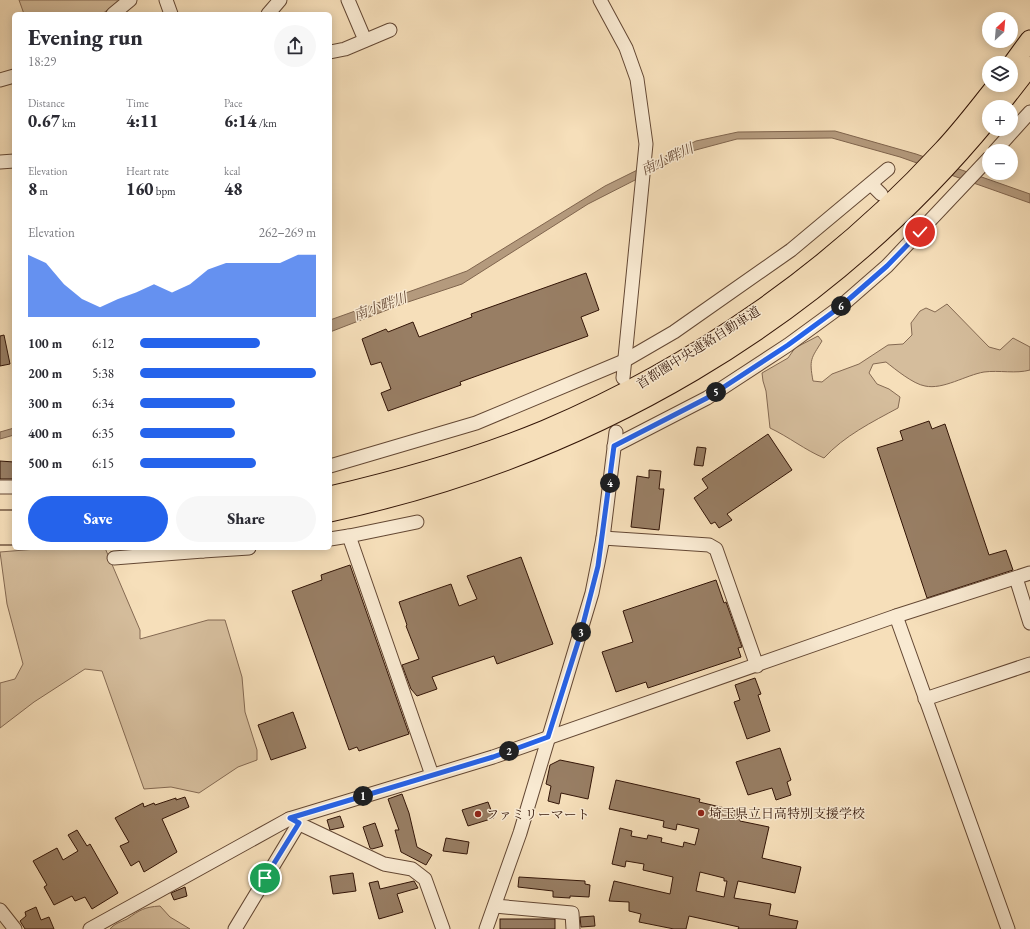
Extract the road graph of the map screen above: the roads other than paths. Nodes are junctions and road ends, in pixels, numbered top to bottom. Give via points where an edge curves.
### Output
1 (130, 0) edge
2 (166, 0) edge
3 (280, 0) edge
4 (348, 0) edge
5 (600, 0) edge
6 (115, 12) edge
7 (170, 12) edge
8 (270, 12) edge
9 (390, 30) dead end
10 (365, 40) junction
11 (1030, 40) edge
12 (332, 52) edge
13 (1018, 56) edge
14 (1030, 66) edge
15 (12, 77) edge
16 (0, 80) edge
17 (992, 92) edge
18 (1003, 100) edge
19 (1030, 112) edge
20 (982, 124) edge
21 (1001, 144) edge
22 (952, 151) junction
23 (12, 161) edge
24 (0, 162) edge
25 (982, 165) edge
26 (888, 169) dead end
27 (930, 175) junction
28 (871, 184) junction
29 (881, 194) dead end
30 (624, 361) junction
31 (623, 378) dead end
32 (616, 432) dead end
33 (614, 446) junction
34 (332, 465) edge
35 (0, 487) edge
36 (12, 487) edge
37 (332, 496) edge
38 (332, 512) edge
39 (0, 520) edge
40 (12, 520) edge
41 (417, 522) dead end
42 (0, 535) edge
43 (12, 535) edge
44 (349, 536) junction
45 (603, 538) junction
46 (332, 539) edge
47 (193, 550) edge
48 (114, 558) dead end
49 (1030, 573) edge
50 (1016, 578) junction
51 (896, 616) junction
52 (1030, 622) edge
53 (1030, 664) edge
54 (757, 666) junction
55 (925, 700) junction
56 (548, 737) junction
57 (432, 775) junction
58 (294, 821) junction
59 (495, 906) junction
60 (0, 910) edge
61 (15, 929) edge
62 (90, 929) edge
63 (234, 929) edge
64 (443, 929) edge
65 (486, 929) edge
66 (573, 929) edge
67 (1008, 929) edge

1 - 6 street
2 - 7 street
3 - 8 street
4 - 10 street
5 - 30 street via 626,48 637,79 646,145
9 - 10 street
10 - 12 street via 346,49
11 - 13 highway
14 - 18 highway
15 - 16 street
17 - 22 highway, 首都圏中央連絡自動車道
19 - 21 street
20 - 22 highway, 首都圏中央連絡自動車道
22 - 27 highway, 首都圏中央連絡自動車道
23 - 24 street
25 - 33 street via 961,188 916,227 882,272 840,307 707,398
26 - 28 street
27 - 37 highway, 首都圏中央連絡自動車道 via 786,292 656,376 584,412 495,449 393,481
27 - 38 highway, 首都圏中央連絡自動車道 via 869,244 800,299 733,347 663,389 600,421 498,464 398,496
28 - 29 street
28 - 30 street via 791,250 674,332
30 - 31 street
30 - 34 street via 476,423
32 - 33 street
33 - 45 street
35 - 36 street
39 - 40 highway
41 - 44 street
42 - 43 highway
44 - 46 street
44 - 57 street
45 - 54 street via 709,544 716,549
45 - 56 street via 590,600
47 - 48 street
49 - 50 street
50 - 51 street
50 - 52 street
51 - 54 street
51 - 55 street
53 - 55 street
54 - 56 street
55 - 67 street
56 - 57 street
56 - 59 street via 520,833
57 - 58 street
58 - 62 street
58 - 63 street
58 - 64 street via 384,864 412,869 425,879
59 - 65 street
59 - 66 street via 572,913
60 - 61 street

